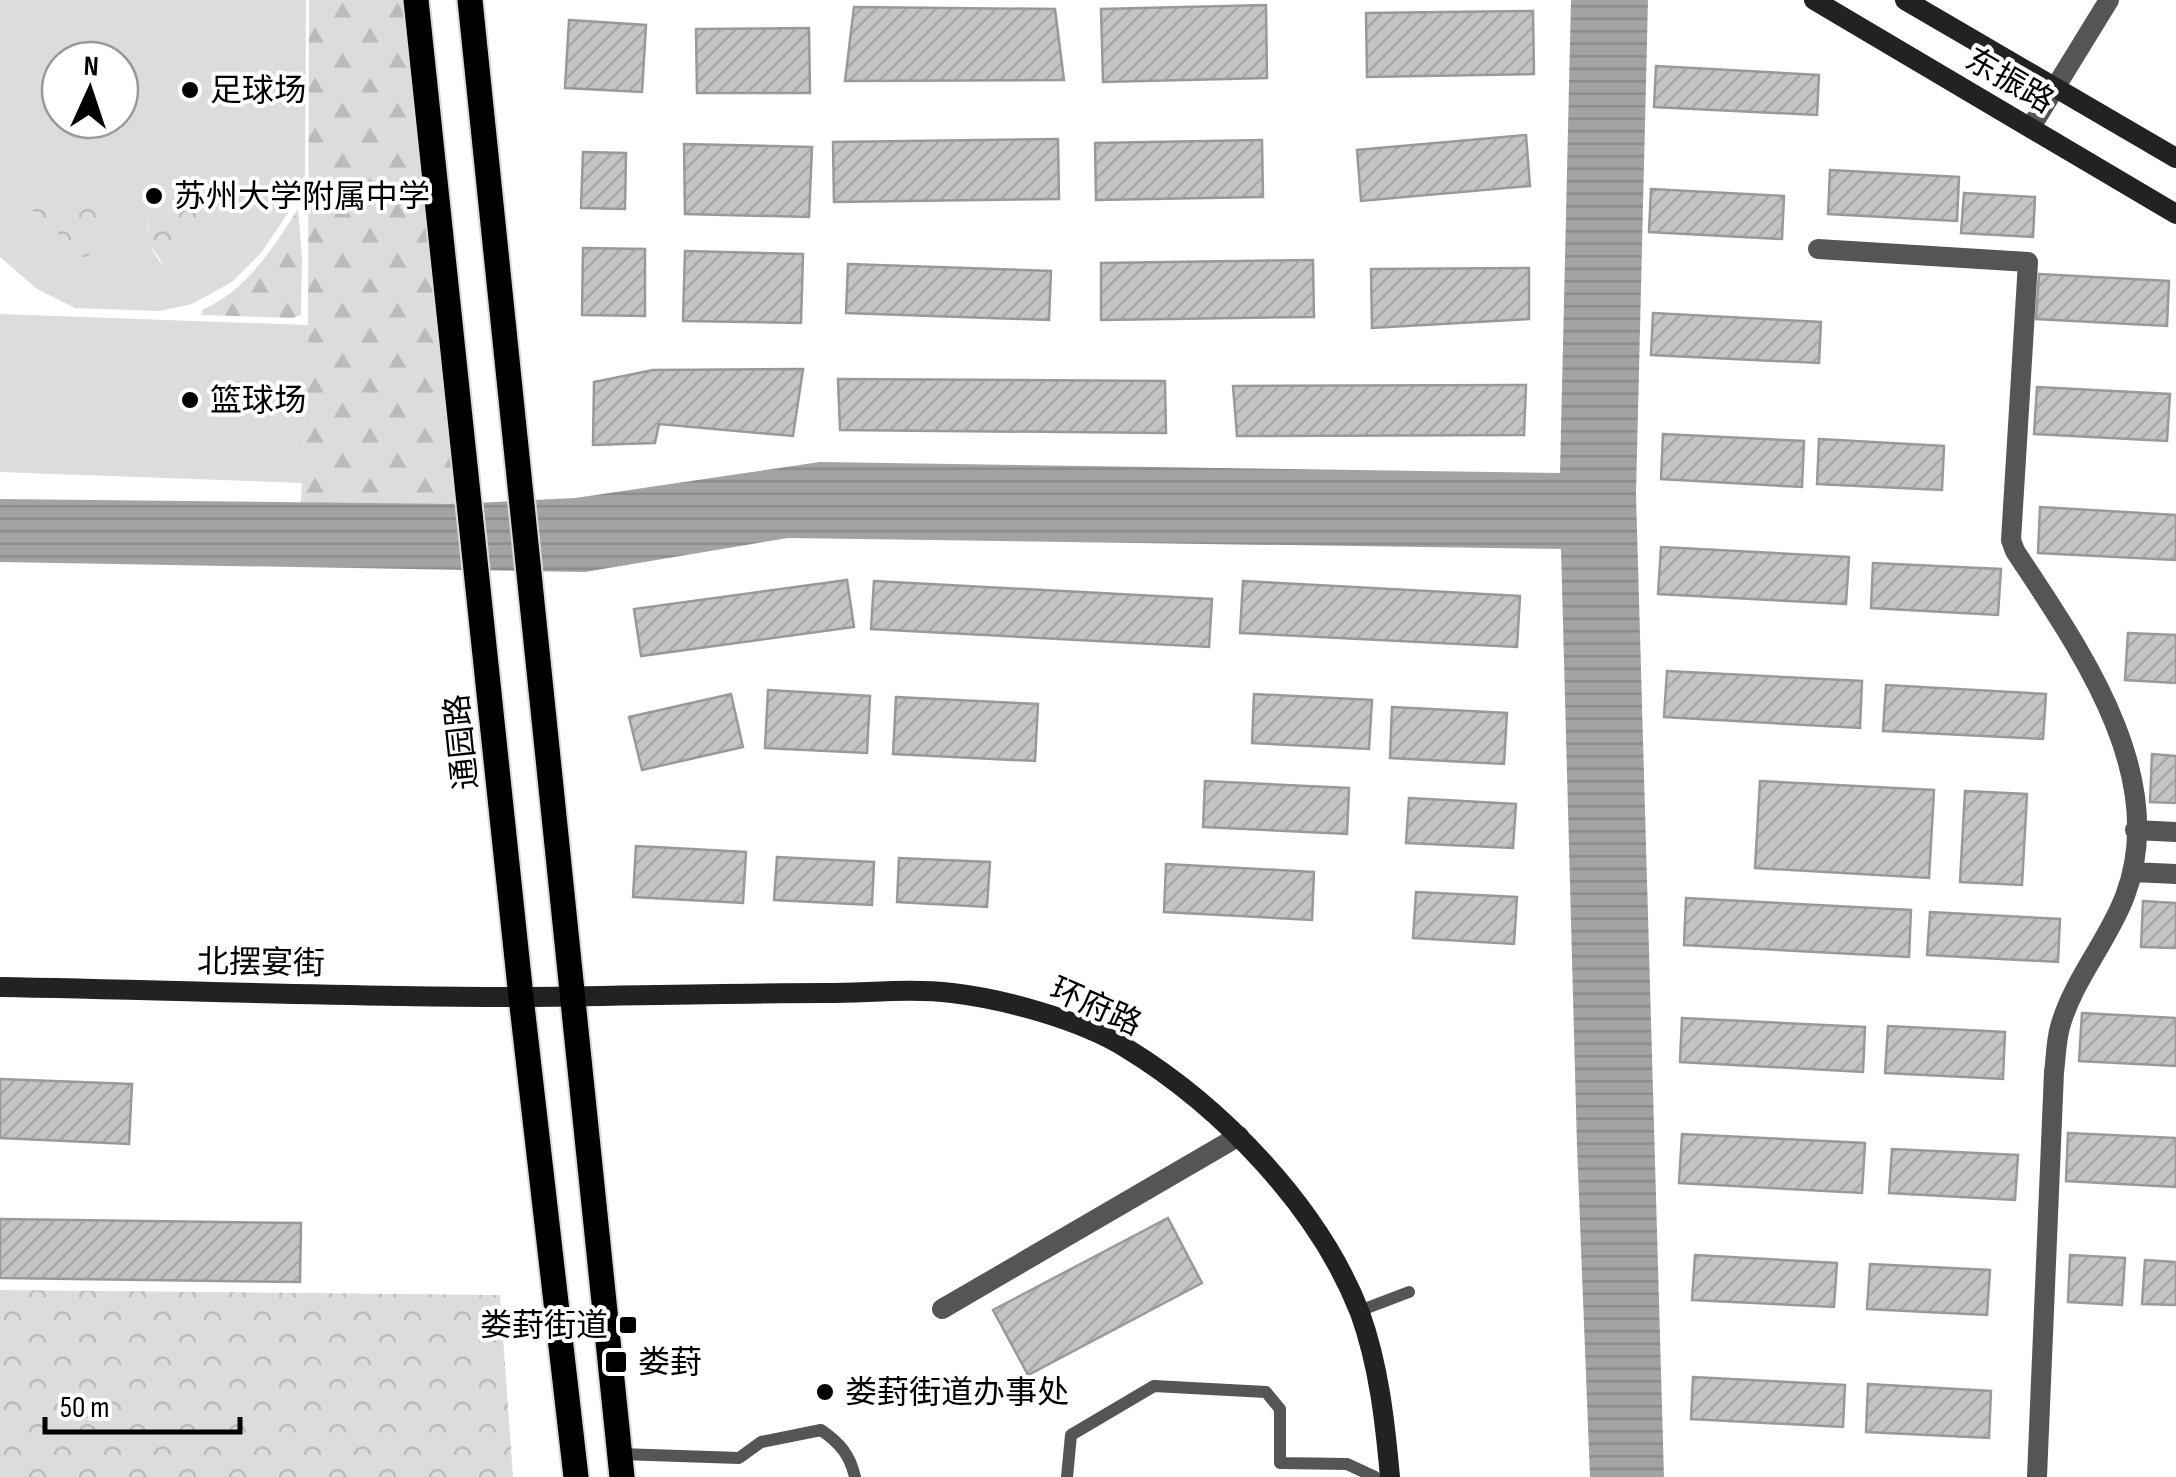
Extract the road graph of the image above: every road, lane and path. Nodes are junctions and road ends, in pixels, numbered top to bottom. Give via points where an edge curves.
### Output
1 (416, 0) edge
2 (470, 0) edge
3 (1814, 0) edge
4 (1905, 0) edge
5 (2110, 0) edge
6 (2055, 87) junction
7 (2030, 126) junction
8 (2176, 158) edge
9 (2176, 214) edge
10 (1818, 249) dead end
11 (2135, 830) junction
12 (2176, 832) edge
13 (2132, 872) junction
14 (2176, 874) edge
15 (0, 987) edge
16 (573, 994) junction
17 (521, 997) junction
18 (1239, 1136) junction
19 (1408, 1292) dead end
20 (942, 1309) dead end
21 (1359, 1311) junction
22 (621, 1466) edge
23 (576, 1477) edge
24 (855, 1477) edge
25 (1066, 1477) edge
26 (1375, 1477) edge
27 (1390, 1477) edge
28 (2037, 1477) edge

1 - 17 main road, 通园路
2 - 16 main road
3 - 7 street, 东振路
4 - 6 street, 东振路
5 - 6 street
6 - 7 street
6 - 8 street, 东振路
7 - 9 street, 东振路
10 - 11 street via 2028,262 2011,540 2115,721 2130,767
11 - 12 street
11 - 13 street
13 - 14 street
13 - 28 street via 2060,1027
15 - 17 street, 北摆宴街
16 - 17 street, 环府路
16 - 18 street, 环府路 via 950,992 1040,1011 1124,1046
16 - 22 main road
17 - 23 main road, 通园路
18 - 20 street
18 - 21 street, 环府路 via 1293,1199
19 - 21 lane
21 - 27 street, 环府路 via 1385,1419
22 - 24 lane via 739,1458 761,1442 821,1430 849,1456
25 - 26 lane via 1071,1435 1154,1386 1266,1392 1280,1409 1280,1463 1348,1464

